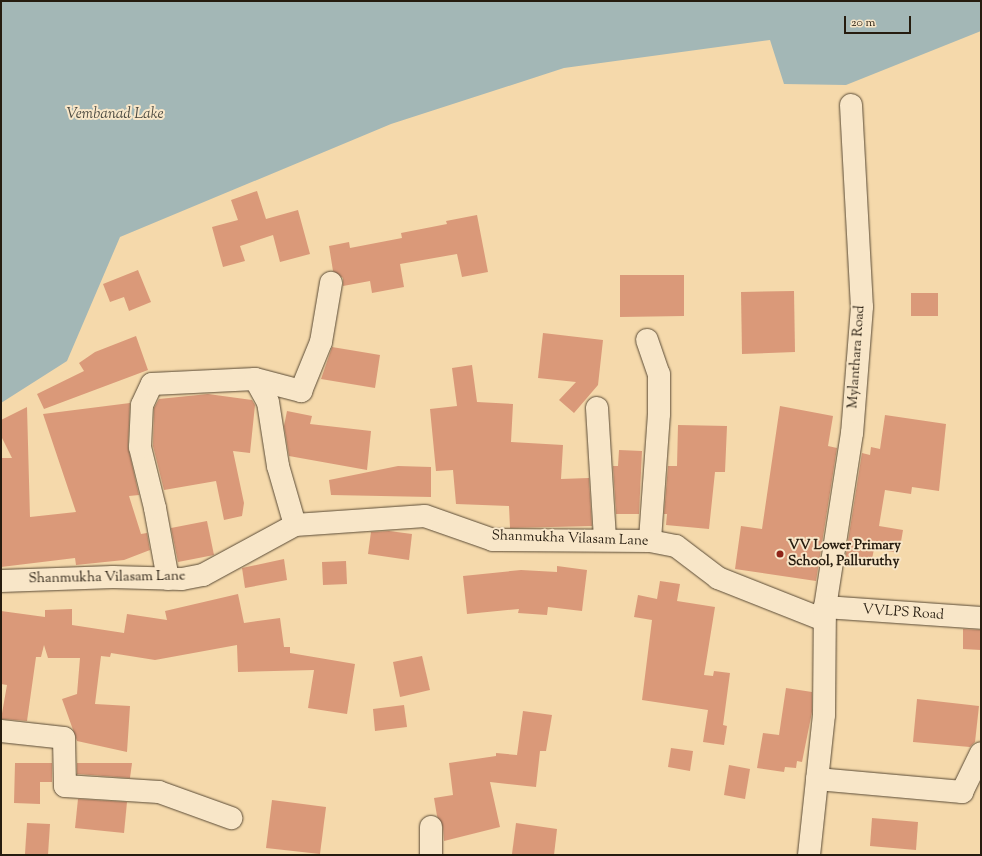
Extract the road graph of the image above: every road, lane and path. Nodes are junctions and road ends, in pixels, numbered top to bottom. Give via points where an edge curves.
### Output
1 (851, 105) dead end
2 (331, 283) dead end
3 (646, 340) dead end
4 (256, 379) junction
5 (597, 408) dead end
6 (295, 525) junction
7 (605, 540) junction
8 (650, 540) junction
9 (168, 579) junction
10 (1, 581) edge
11 (825, 614) junction
12 (981, 618) edge
13 (1, 731) edge
14 (981, 753) edge
15 (817, 779) junction
16 (232, 818) dead end
17 (431, 827) dead end
18 (431, 855) edge
19 (810, 855) edge

1 - 11 street, Mylanthara Road via 862,308 852,433
2 - 4 street via 321,342 301,391
3 - 8 street via 659,374 659,414
4 - 6 street via 268,402 278,466
4 - 9 street via 152,384 142,405 140,447 155,508
5 - 7 street
6 - 7 street, Shanmukha Vilasam Lane via 425,516 493,540
6 - 9 street, Shanmukha Vilasam Lane via 203,575
7 - 8 street, Shanmukha Vilasam Lane
8 - 11 street, Shanmukha Vilasam Lane via 676,546 718,578
9 - 10 street, Shanmukha Vilasam Lane via 113,577
11 - 12 street, VVLPS Road
11 - 15 street, Mylanthara Road via 824,715
13 - 16 street via 64,738 65,786 160,792
14 - 15 street via 962,792
15 - 19 street, Mylanthara Road
17 - 18 street

